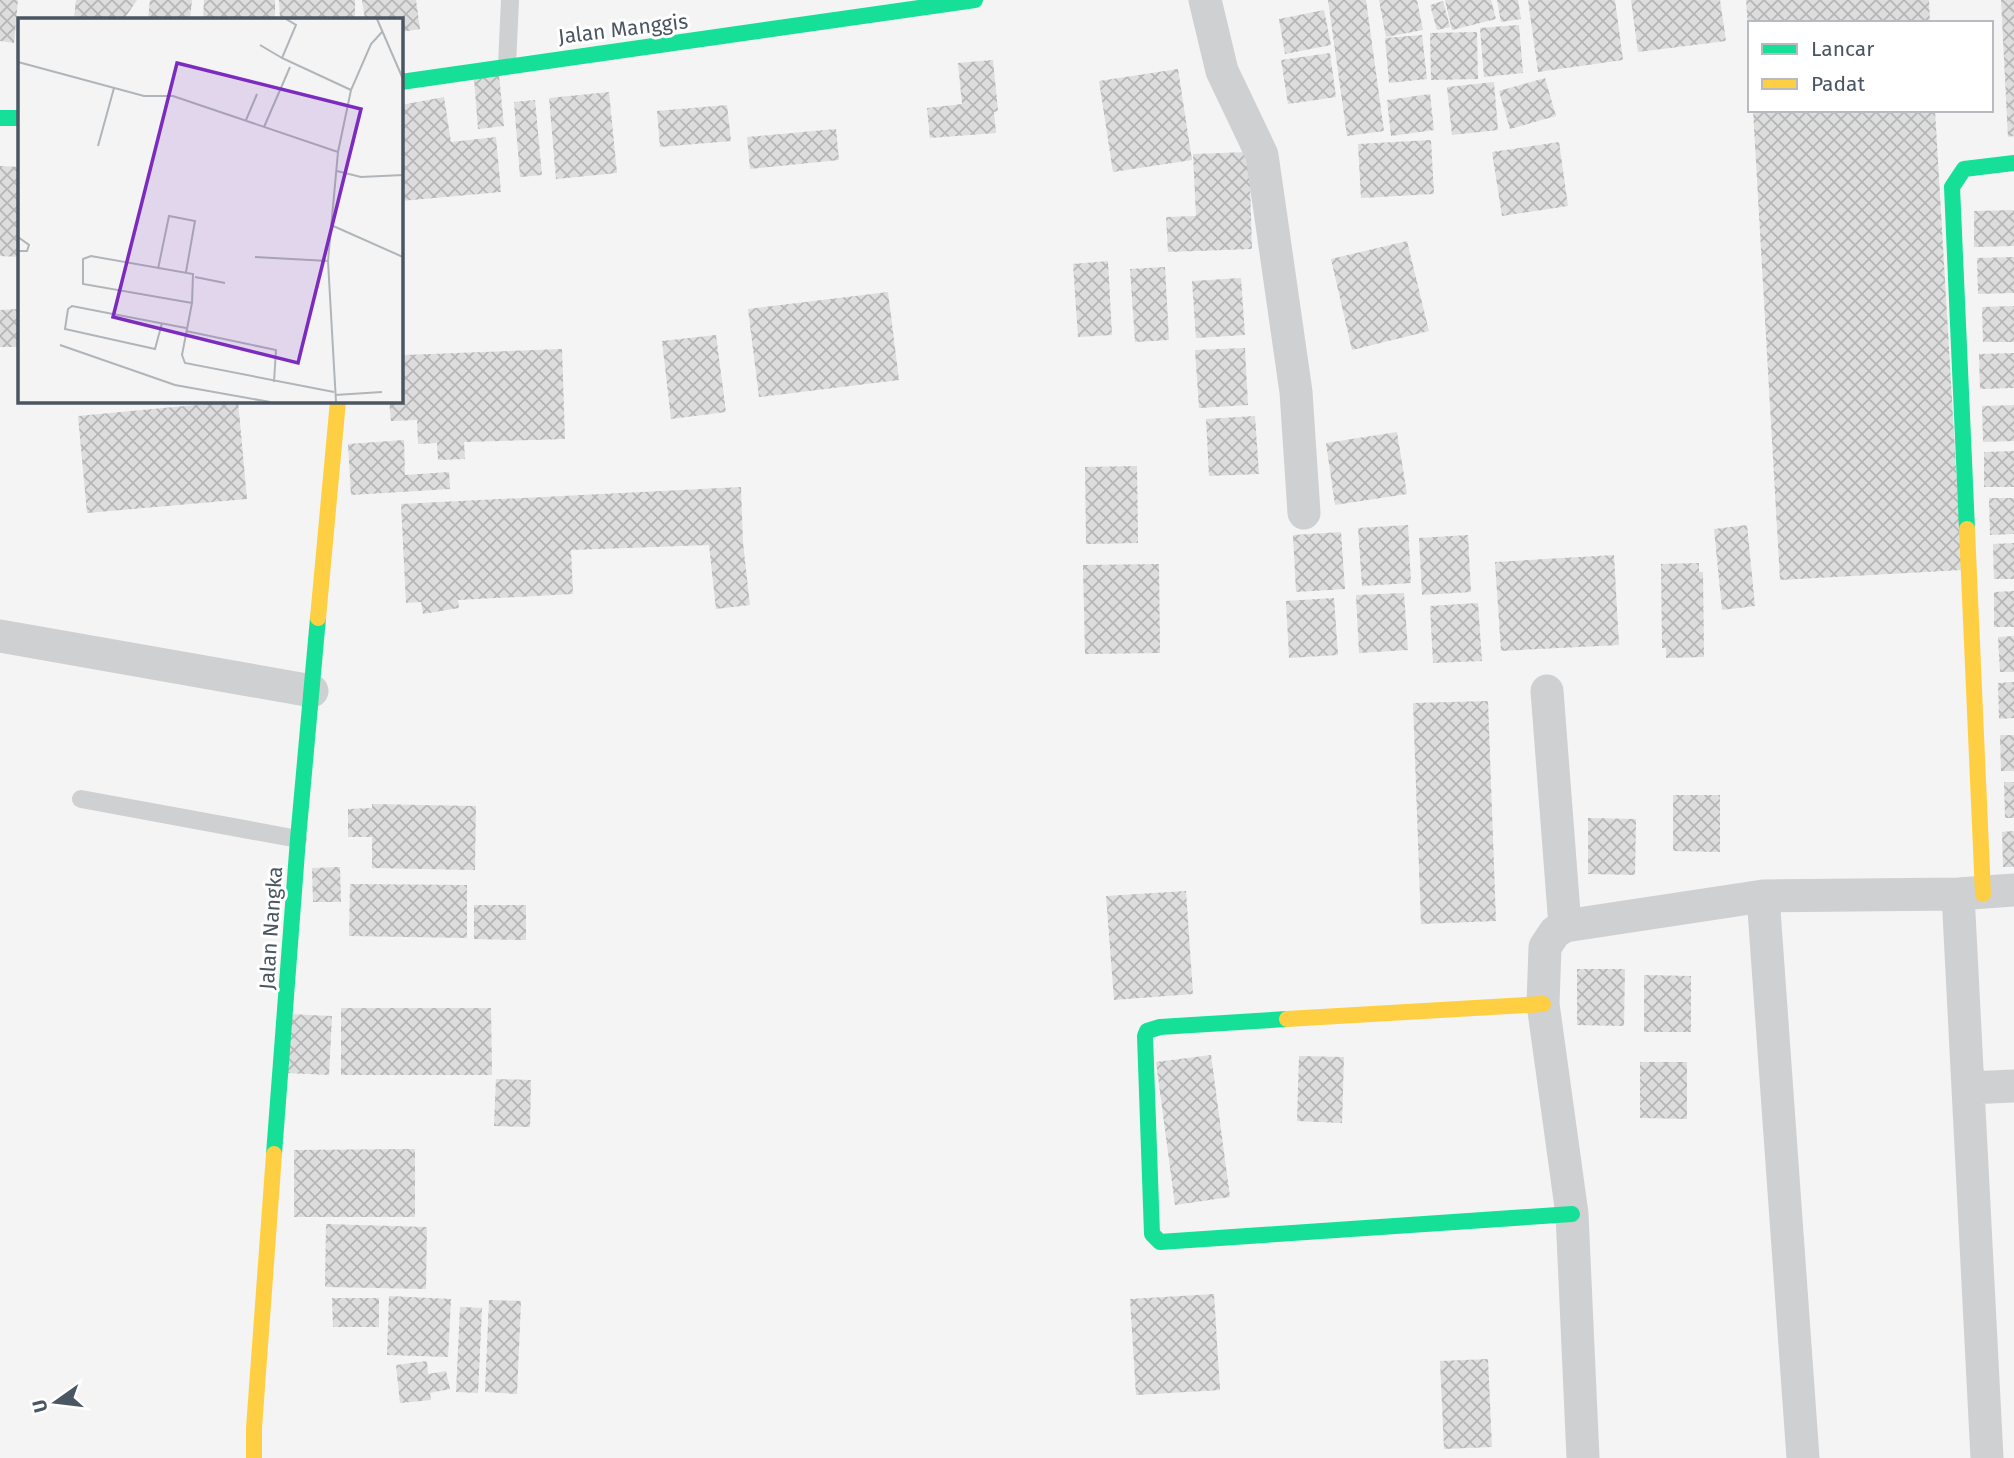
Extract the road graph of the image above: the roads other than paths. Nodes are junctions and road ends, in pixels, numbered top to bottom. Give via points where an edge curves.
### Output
1 (510, 0) edge
2 (975, 0) edge
3 (1205, 0) edge
4 (919, 5) edge
5 (507, 65) junction
6 (402, 82) edge
7 (0, 118) edge
8 (18, 118) edge
9 (2014, 163) edge
10 (338, 402) edge
11 (1304, 513) dead end
12 (0, 636) edge
13 (312, 691) junction
14 (1547, 691) dead end
15 (81, 799) dead end
16 (298, 839) junction
17 (1985, 893) edge
18 (1763, 896) junction
19 (1565, 926) junction
20 (1543, 1004) junction
21 (2014, 1086) edge
22 (1968, 1088) junction
23 (1572, 1214) junction
24 (254, 1458) edge
25 (1583, 1458) edge
26 (1803, 1458) edge
27 (1987, 1458) edge

1 - 5 lane
2 - 4 street, Jalan Manggis
3 - 11 street via 1222,71 1262,155 1296,392
4 - 5 street, Jalan Manggis via 760,33
5 - 6 street, Jalan Manggis
7 - 8 street
9 - 17 street via 1965,169 1952,187
10 - 13 street, Jalan Nangka
12 - 13 street
13 - 16 street, Jalan Nangka
14 - 19 street
15 - 16 lane
16 - 24 street, Jalan Nangka
17 - 18 street
17 - 22 street
18 - 19 street
18 - 26 street
19 - 20 street via 1545,947
20 - 23 street
20 - 23 street via 1147,1031 1152,1234 1160,1242
21 - 22 street
22 - 27 street
23 - 25 street

